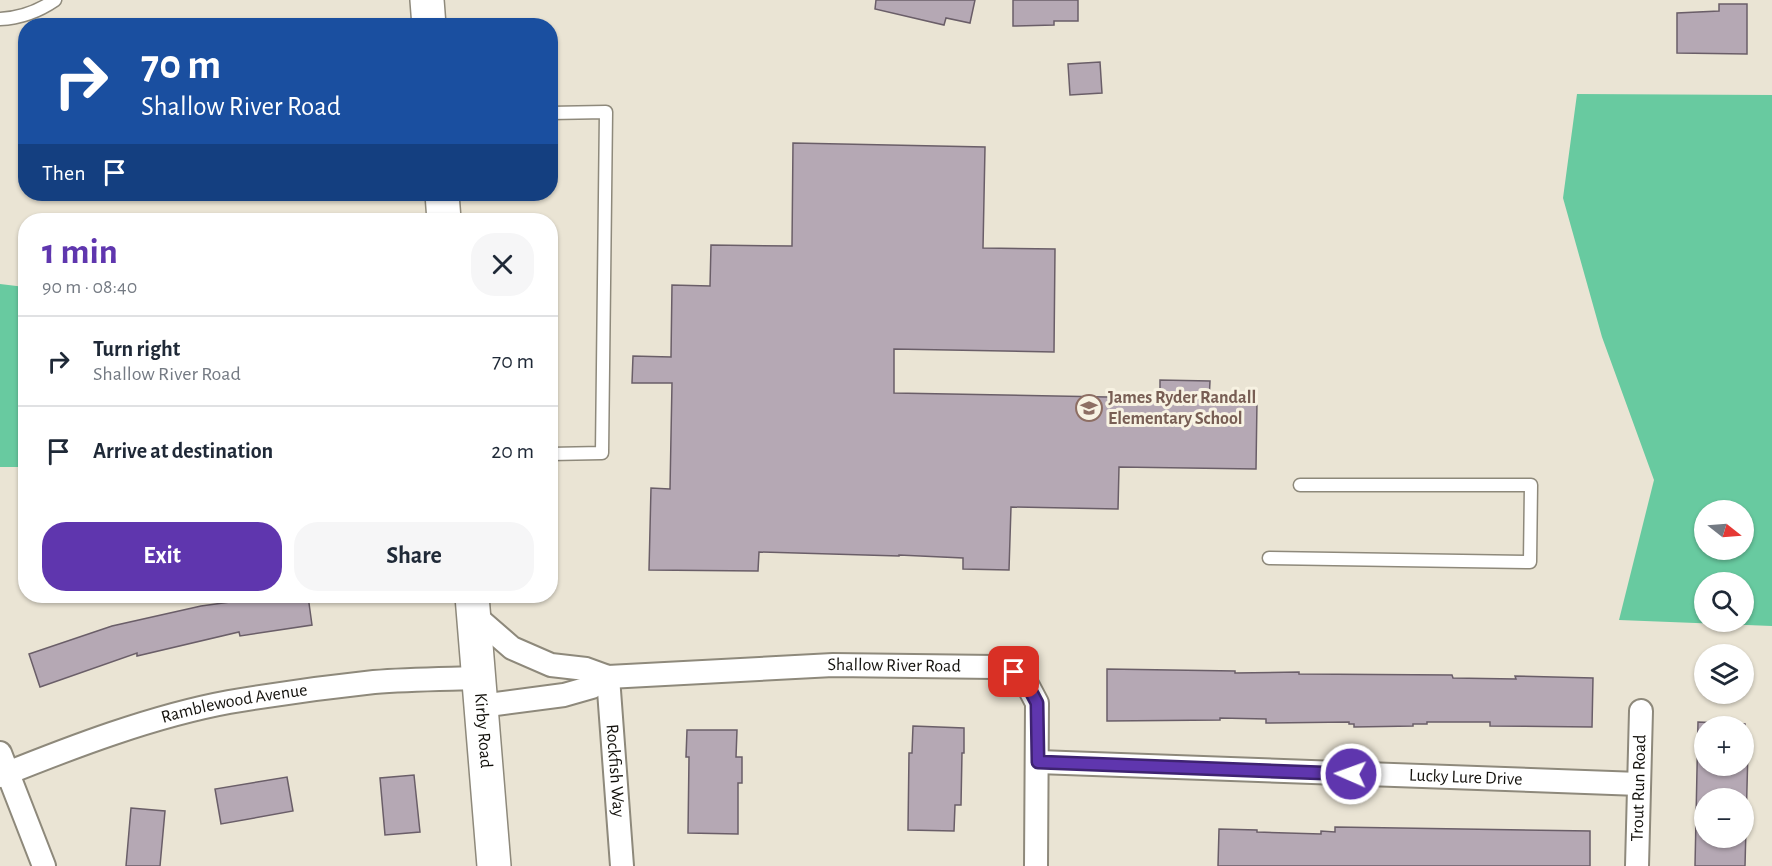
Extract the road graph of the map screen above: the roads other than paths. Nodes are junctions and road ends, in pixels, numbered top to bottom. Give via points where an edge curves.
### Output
1 (55, 0) edge
2 (427, 0) edge
3 (428, 18) edge
4 (0, 19) edge
5 (558, 112) edge
6 (558, 454) edge
7 (1300, 485) dead end
8 (1269, 558) dead end
9 (473, 605) edge
10 (608, 677) junction
11 (479, 692) junction
12 (1641, 711) dead end
13 (1038, 762) junction
14 (3, 767) edge
15 (1639, 784) junction
16 (44, 866) edge
17 (494, 866) edge
18 (622, 866) edge
19 (1036, 866) edge
20 (1637, 866) edge

1 - 4 lane via 43,8
2 - 3 main road
5 - 6 lane via 606,112 602,453
7 - 8 lane via 1531,485 1530,562
9 - 10 street, Shallow River Road via 512,648 551,665 586,669
9 - 11 main road, Kirby Road
10 - 11 street, Shallow River Road via 592,687 564,695
10 - 13 street, Shallow River Road via 832,665 995,667 1014,672 1037,703
10 - 18 street, Rockfish Way
11 - 14 street, Ramblewood Avenue via 375,682 228,702
11 - 17 main road, Kirby Road
12 - 15 street, Trout Run Road
13 - 15 street, Lucky Lure Drive
13 - 19 street, Shallow River Road
14 - 16 street
15 - 20 street, Trout Run Road

